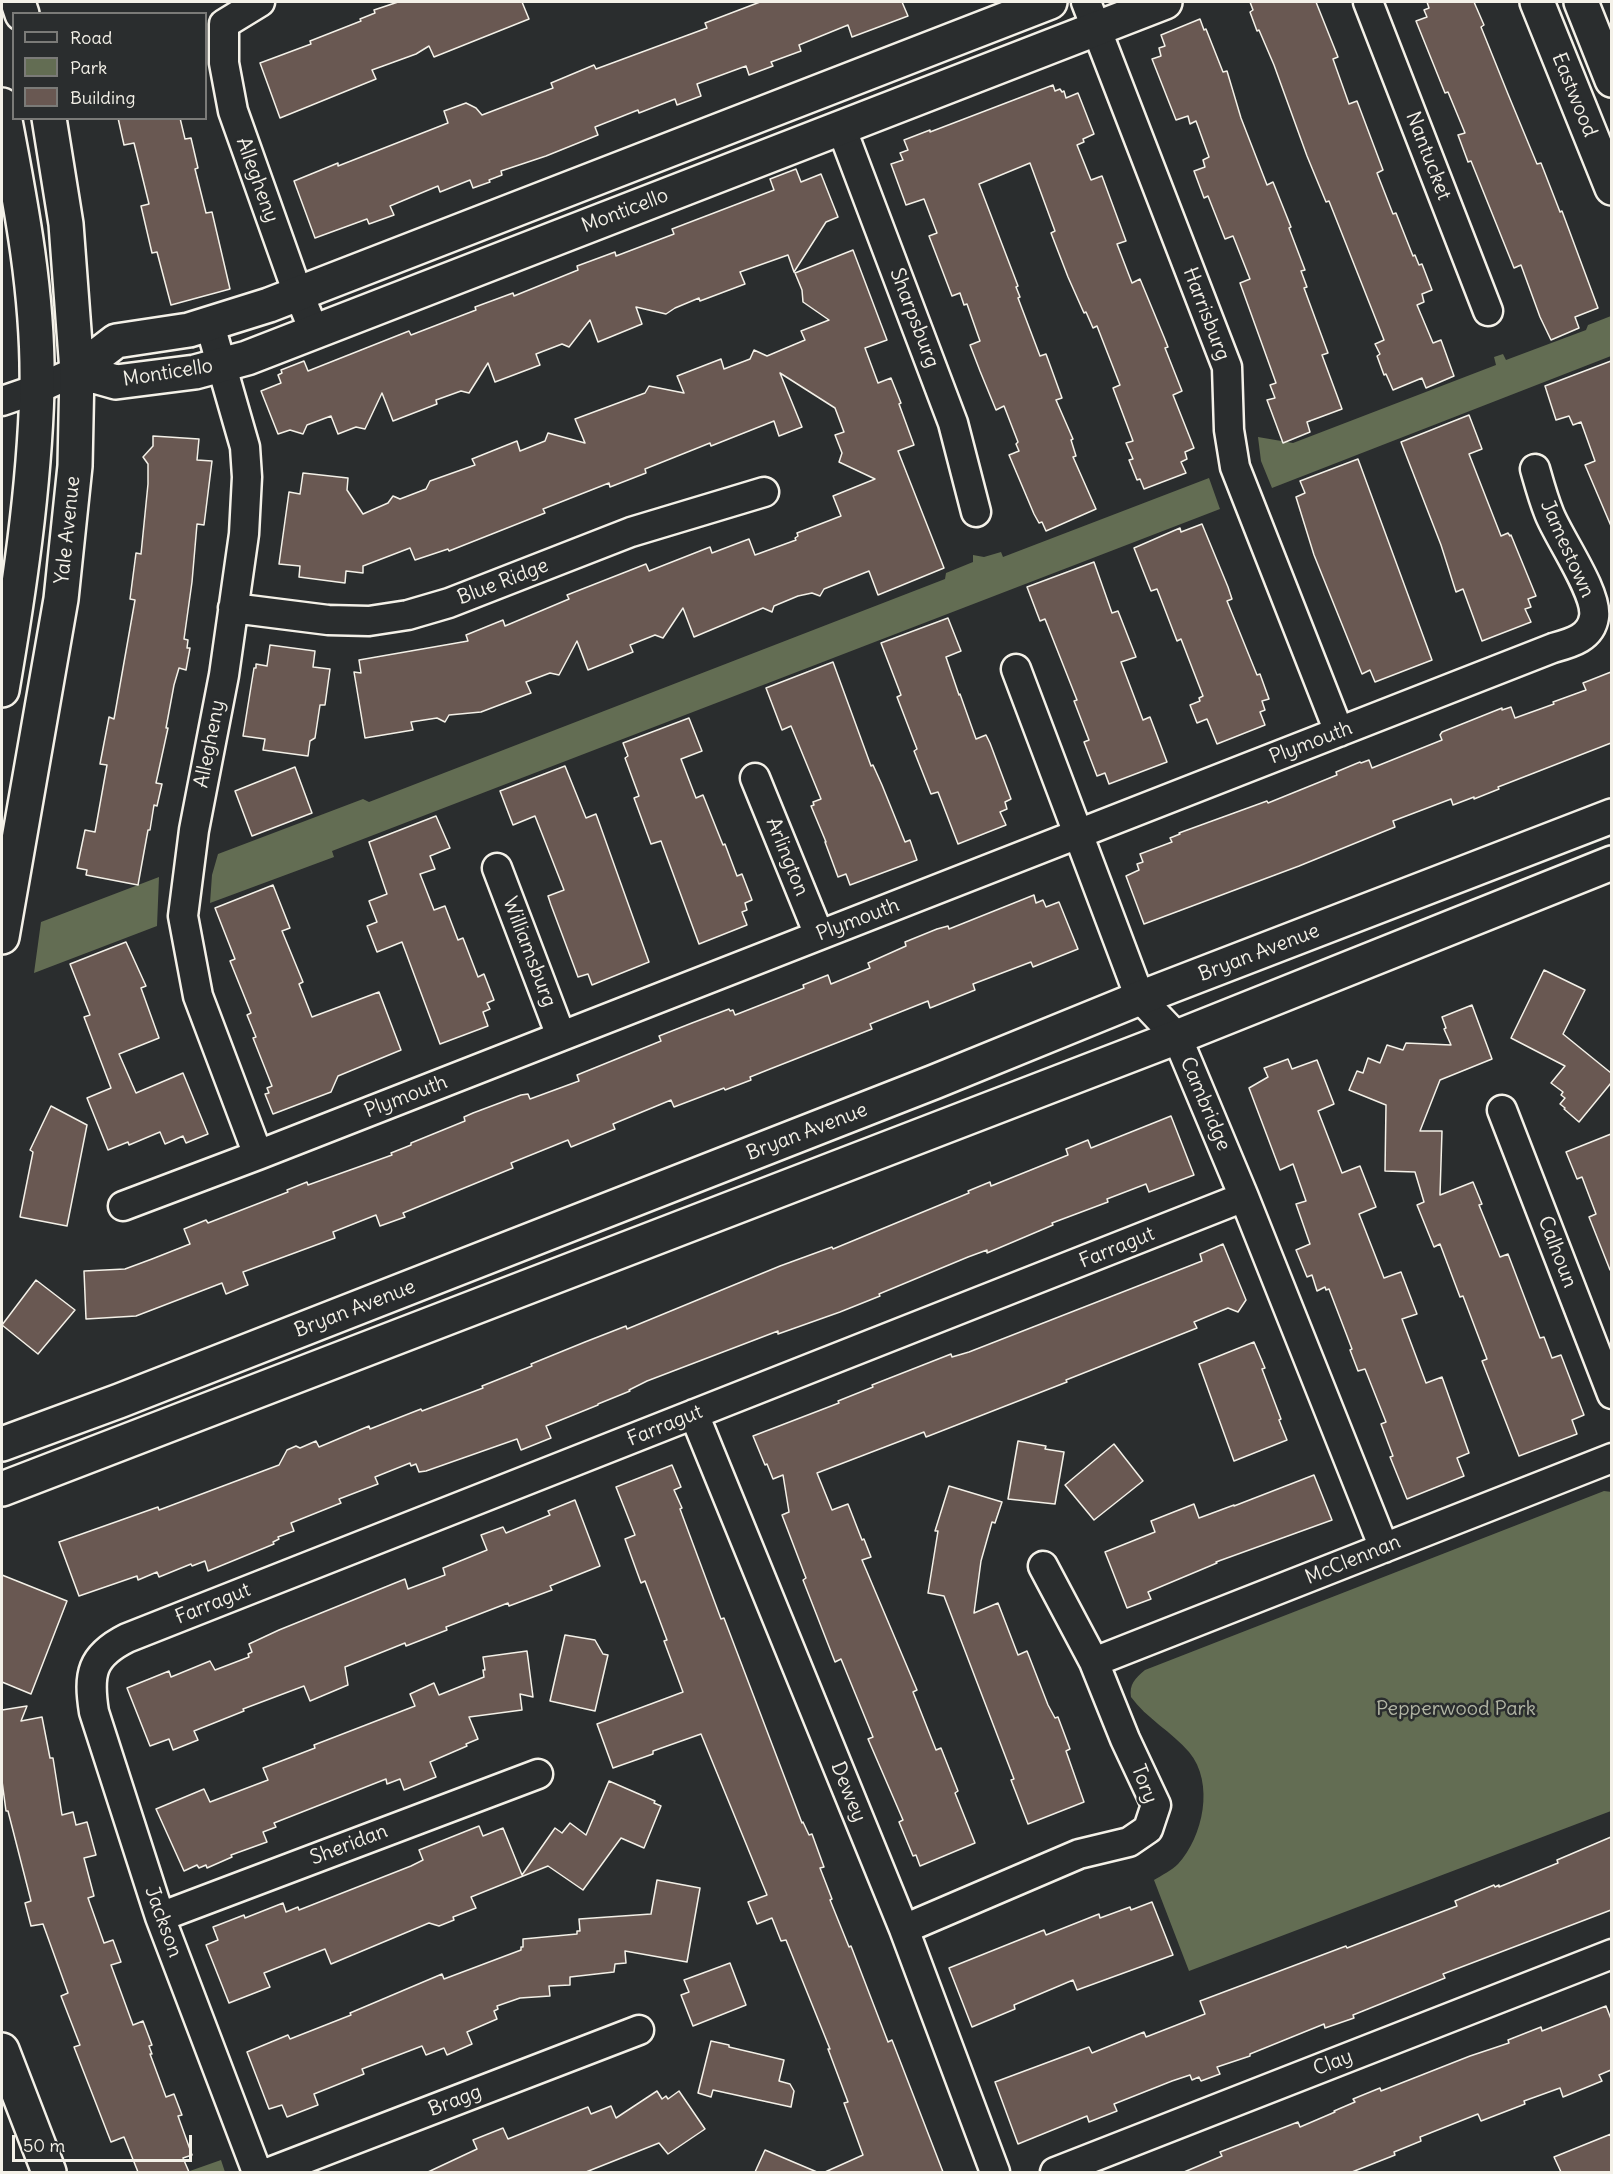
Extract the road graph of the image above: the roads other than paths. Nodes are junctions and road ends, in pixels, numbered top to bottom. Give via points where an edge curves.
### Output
1 (260, 2) edge
2 (1050, 2) edge
3 (1166, 2) edge
4 (1368, 2) edge
5 (1537, 2) edge
6 (1581, 2) edge
7 (1091, 15) edge
8 (1611, 80) edge
9 (2, 105) edge
10 (49, 120) edge
11 (841, 127) junction
12 (1611, 188) edge
13 (299, 294) junction
14 (1488, 311) dead end
15 (210, 325) junction
16 (314, 331) junction
17 (222, 365) junction
18 (77, 371) junction
19 (37, 389) junction
20 (2, 401) edge
21 (1535, 469) dead end
22 (764, 492) dead end
23 (976, 512) dead end
24 (233, 608) junction
25 (1590, 629) joint
26 (1016, 669) dead end
27 (2, 690) edge
28 (1339, 732) junction
29 (755, 778) dead end
30 (1611, 816) edge
31 (1077, 834) junction
32 (1611, 863) edge
33 (497, 868) dead end
34 (819, 935) junction
35 (2, 937) edge
36 (1140, 998) junction
37 (561, 1036) junction
38 (1177, 1037) junction
39 (1502, 1110) dead end
40 (258, 1155) junction
41 (1244, 1197) junction
42 (123, 1206) dead end
43 (1611, 1394) edge
44 (694, 1414) junction
45 (2, 1444) edge
46 (1611, 1458) edge
47 (2, 1489) edge
48 (1384, 1548) junction
49 (1043, 1566) dead end
50 (1094, 1662) junction
51 (95, 1667) joint
52 (538, 1774) dead end
53 (160, 1917) junction
54 (904, 1929) junction
55 (1611, 1954) edge
56 (639, 2030) dead end
57 (2, 2050) edge
58 (49, 2172) edge
59 (258, 2172) edge
60 (270, 2172) edge
61 (995, 2172) edge
62 (1055, 2172) edge

1 - 13 street, Allegheny via 225,24 224,63 233,111
2 - 13 main road, Monticello
3 - 7 main road, Monticello
4 - 14 street, Nantucket
5 - 12 main road, Eastwood
6 - 8 main road, Eastwood
7 - 11 main road, Monticello
7 - 28 street, Harrisburg via 1227,367 1235,467
9 - 19 main road via 32,288
10 - 18 main road, Yale Avenue via 66,224
11 - 16 main road, Monticello
11 - 23 street, Sharpsburg via 953,423
13 - 15 main road, Monticello
13 - 16 street, Allegheny
15 - 17 street, Allegheny
15 - 18 main road, Monticello via 116,341
16 - 17 main road, Monticello
17 - 18 main road, Monticello via 116,382
17 - 24 street, Allegheny via 245,447 247,477 244,534
18 - 19 street, Monticello
18 - 35 main road, Yale Avenue via 75,466 61,599
19 - 20 street, Monticello
19 - 27 main road via 24,550
21 - 25 street, Jamestown via 1549,513 1591,597 1595,615
22 - 24 street, Blue Ridge via 631,532 449,603 408,615 369,621 328,620
24 - 40 street, Allegheny via 183,916 198,996
25 - 28 street, Plymouth via 1576,642
26 - 31 street, Cambridge
28 - 31 street, Plymouth
29 - 34 street, Arlington
30 - 36 main road, Bryan Avenue
31 - 34 street, Plymouth
31 - 36 street, Cambridge
32 - 38 main road, Bryan Avenue
33 - 37 street, Williamsburg
34 - 37 street, Plymouth
36 - 38 street, Cambridge
36 - 45 main road, Bryan Avenue via 901,1095
37 - 40 street, Plymouth
38 - 41 street, Cambridge
38 - 47 main road, Bryan Avenue
39 - 43 street, Calhoun
40 - 42 street, Plymouth
41 - 44 street, Farragut
41 - 48 street, Cambridge
44 - 51 street, Farragut via 127,1638 107,1648
44 - 54 street, Dewey
46 - 48 street, McClennan
48 - 50 street, McClennan
49 - 50 street, Tory
50 - 54 street, Tory via 1156,1805 1148,1829 1129,1842 1078,1854
51 - 53 street, Jackson via 90,1687 94,1712
52 - 53 street, Sheridan
53 - 59 street, Jackson
54 - 61 street, Dewey
55 - 62 street, Clay
56 - 60 street, Bragg
57 - 58 main road

